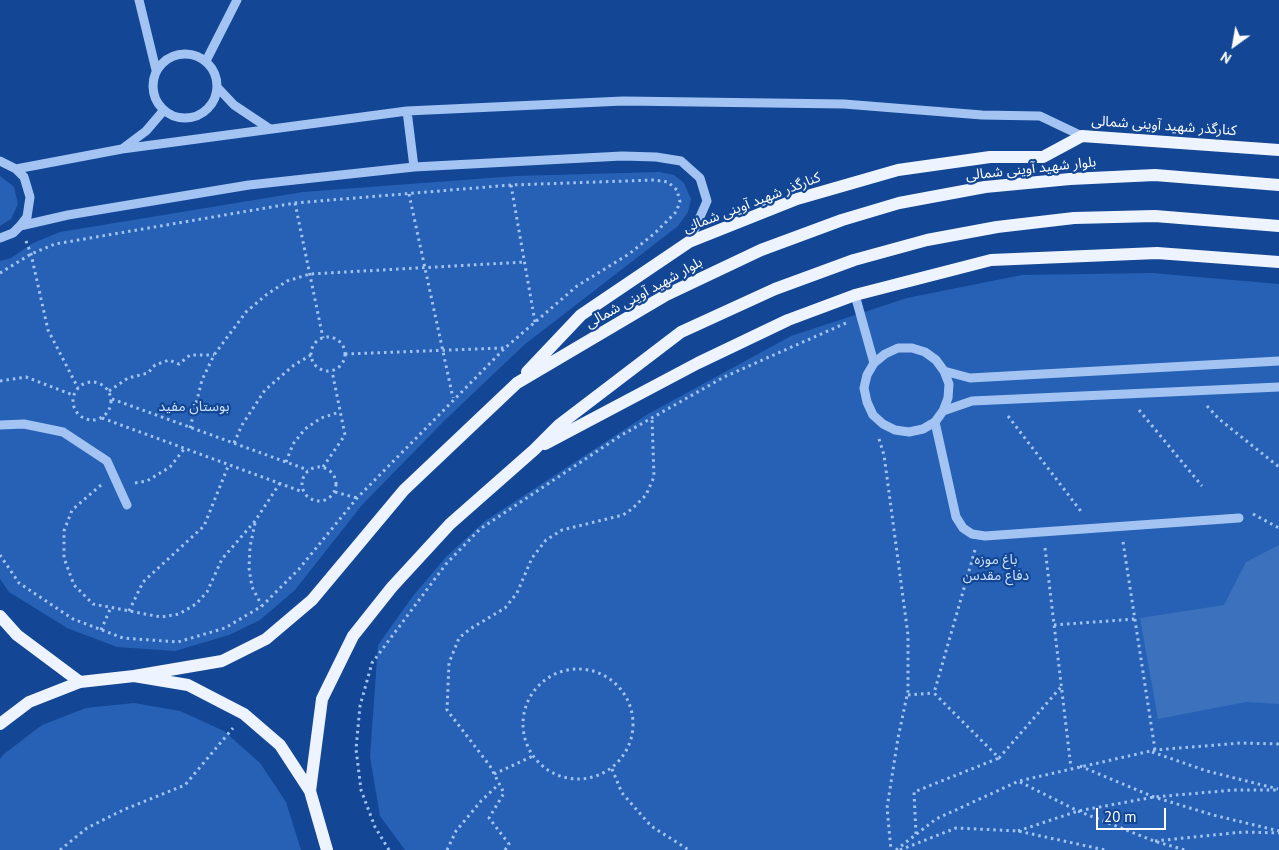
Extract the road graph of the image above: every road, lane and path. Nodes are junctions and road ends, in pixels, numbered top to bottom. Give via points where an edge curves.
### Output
1 (139, 0) edge
2 (237, 0) edge
3 (206, 61) junction
4 (156, 70) junction
5 (217, 87) junction
6 (164, 110) junction
7 (407, 111) junction
8 (270, 129) junction
9 (1082, 136) junction
10 (122, 149) junction
11 (1279, 150) edge
12 (0, 161) edge
13 (414, 167) junction
14 (16, 169) junction
15 (511, 185) junction
16 (1279, 185) edge
17 (409, 194) junction
18 (295, 203) junction
19 (20, 226) junction
20 (1279, 226) edge
21 (0, 238) edge
22 (689, 242) junction
23 (31, 254) junction
24 (524, 262) junction
25 (1279, 262) edge
26 (425, 267) junction
27 (0, 273) edge
28 (310, 274) junction
29 (855, 295) junction
30 (862, 318) junction
31 (535, 322) junction
32 (323, 338) junction
33 (504, 348) junction
34 (443, 350) junction
35 (345, 354) junction
36 (214, 355) junction
37 (311, 355) junction
38 (1279, 361) edge
39 (874, 362) junction
40 (332, 370) junction
41 (944, 371) junction
42 (0, 381) edge
43 (517, 383) junction
44 (1279, 387) edge
45 (78, 388) junction
46 (109, 391) junction
47 (1194, 391) junction
48 (1126, 394) junction
49 (74, 395) junction
50 (453, 398) junction
51 (112, 399) junction
52 (996, 400) junction
53 (943, 411) junction
54 (340, 412) junction
55 (873, 415) junction
56 (102, 418) junction
57 (652, 418) junction
58 (934, 422) junction
59 (0, 425) edge
60 (190, 428) junction
61 (234, 444) junction
62 (185, 448) junction
63 (534, 450) junction
64 (286, 462) junction
65 (229, 464) junction
66 (323, 467) junction
67 (1279, 467) edge
68 (308, 470) junction
69 (118, 481) junction
70 (280, 483) junction
71 (1202, 486) dead end
72 (303, 492) junction
73 (335, 492) junction
74 (357, 498) junction
75 (127, 505) dead end
76 (1239, 518) joint
77 (255, 521) junction
78 (1120, 526) junction
79 (1094, 528) junction
80 (1279, 528) edge
81 (1043, 532) junction
82 (979, 535) junction
83 (0, 555) edge
84 (262, 606) junction
85 (111, 607) junction
86 (129, 611) junction
87 (0, 616) edge
88 (1135, 619) junction
89 (1054, 625) junction
90 (101, 630) junction
91 (134, 676) junction
92 (80, 682) junction
93 (1061, 687) junction
94 (934, 693) junction
95 (907, 695) junction
96 (244, 714) junction
97 (0, 724) edge
98 (1279, 744) edge
99 (1153, 751) junction
100 (533, 756) junction
101 (1000, 758) junction
102 (1080, 766) junction
103 (1072, 768) junction
104 (612, 769) junction
105 (494, 774) junction
106 (1018, 781) junction
107 (499, 784) junction
108 (1279, 789) edge
109 (310, 791) junction
110 (1154, 796) junction
111 (1078, 811) junction
112 (1018, 831) junction
113 (1279, 832) edge
114 (916, 834) junction
115 (1154, 841) junction
116 (329, 848) edge
117 (60, 850) edge
118 (389, 850) edge
119 (447, 850) edge
120 (506, 850) edge
121 (689, 850) edge
122 (891, 850) edge
123 (896, 850) edge
124 (900, 850) edge
125 (1105, 850) edge
126 (1185, 850) edge

1 - 4 street
2 - 3 street
3 - 4 street via 193,55 178,54
3 - 5 street via 214,73
4 - 6 street via 152,84 155,98
5 - 6 street via 213,101 204,112 191,117 176,117
5 - 8 street via 234,105
6 - 10 street via 146,131
7 - 8 street
7 - 9 street via 623,101 844,104 982,115 1040,116
7 - 13 street
8 - 10 street
9 - 11 main road, کنارگذر شهید آوینی شمالی
9 - 22 main road, کنارگذر شهید آوینی شمالی via 1043,157 990,157 898,170 797,199
10 - 14 street
12 - 14 street
13 - 19 street via 249,185
13 - 22 street via 622,156 681,161 700,178 706,201
14 - 19 street via 24,177 30,197 26,218
15 - 17 path
15 - 24 path
15 - 31 path via 654,180 668,182 677,190 680,202 676,212 642,244 577,286
16 - 43 main road, بلوار شهید آوینی شمالی via 1155,175 1070,178 984,187 899,203 762,250 666,295
17 - 18 path
17 - 26 path
18 - 23 path via 55,244
18 - 28 path
19 - 21 street
19 - 23 path
20 - 63 main road via 1155,216 1074,218 954,235 854,260 775,289 681,332 559,425
22 - 43 main road, کنارگذر شهید آوینی شمالی via 582,315
23 - 27 path
23 - 45 path via 48,330
24 - 26 path
24 - 31 path
25 - 29 main road via 1157,253 991,260
26 - 28 path
26 - 34 path
28 - 32 path
28 - 36 path via 287,281 266,294 246,312
29 - 30 street
29 - 63 main road via 788,320 698,363
30 - 39 street
30 - 57 path via 827,329 724,377
31 - 33 path
32 - 35 path via 338,341
32 - 37 path via 312,348
33 - 34 path
33 - 50 path
34 - 35 path
34 - 50 path
35 - 40 path via 343,361
36 - 46 path via 190,355 179,364 170,360 155,365 148,374 128,378
36 - 60 path via 202,380
37 - 40 path via 318,368
37 - 61 path via 294,365 266,390 242,425
38 - 41 street via 970,378
39 - 41 street via 891,351 912,348 925,352
39 - 55 street via 864,388 866,402
40 - 54 path
41 - 53 street via 949,384
42 - 49 path via 26,378
43 - 91 main road, بلوار شهید آوینی شمالی via 404,490 312,600 266,639 222,660
44 - 47 street
45 - 46 path via 94,382
45 - 49 path
46 - 51 path
47 - 48 street
47 - 67 path via 1219,419
48 - 52 street
48 - 71 path
49 - 56 path via 72,404 82,418 90,421
50 - 74 path
51 - 56 path via 111,408
51 - 60 path
52 - 53 street via 972,401
52 - 79 path
53 - 58 street
54 - 64 path via 321,418 305,429 293,444
54 - 66 path via 344,435
55 - 58 street via 895,430 909,432
55 - 95 path via 884,456 908,635
56 - 62 path
57 - 105 path via 654,477 646,495 623,515 562,530 546,540 532,558 517,593 505,608 459,638 449,663 446,710
57 - 118 path via 480,529 421,594 372,663 360,706 356,749 361,790 375,827
58 - 82 street via 956,517 963,528
59 - 69 street via 24,424 63,432 107,461
60 - 61 path
61 - 64 path
62 - 65 path
62 - 69 path via 170,467 147,481
63 - 109 main road via 450,524 392,587 353,636 322,699
64 - 68 path
65 - 70 path
65 - 86 path via 204,526 144,582
66 - 68 path
66 - 73 path via 334,476
68 - 72 path via 301,484
69 - 75 street
69 - 85 path via 106,481 88,494 72,510 64,531 64,558 74,584 93,604
70 - 72 path
70 - 77 path
72 - 73 path via 315,501 323,501
73 - 74 path
74 - 84 path via 299,569
76 - 78 street
76 - 80 path via 1248,511
77 - 84 path via 249,568 252,587
77 - 86 path via 232,544 207,592 196,604 179,614 161,617
78 - 79 street
78 - 88 path
79 - 81 street
81 - 82 street
81 - 89 path
82 - 94 path
83 - 90 path via 19,583 73,618
84 - 90 path via 225,628 178,642 123,638
85 - 86 path
85 - 90 path
87 - 92 main road via 17,635
88 - 89 path
88 - 99 path
89 - 93 path
91 - 92 main road
91 - 96 main road via 188,686
92 - 97 main road via 29,702
93 - 101 path
93 - 103 path
94 - 95 path
94 - 101 path
95 - 122 path via 887,808
96 - 109 main road via 280,745
96 - 117 path via 185,784 87,828
98 - 99 path via 1242,743
99 - 102 path
99 - 108 path via 1207,771
100 - 104 path via 545,769 561,777 578,780 596,777
100 - 104 path via 524,740 522,721 527,703 537,687 551,675 569,670 588,670 606,676 620,688 630,704 634,722 632,739 624,756
100 - 105 path
101 - 114 path via 914,792
102 - 103 path
102 - 110 path
103 - 106 path
104 - 121 path via 622,793 651,826
105 - 107 path
106 - 111 path
106 - 114 path via 936,819
107 - 119 path via 456,832
107 - 120 path via 504,793 489,818 510,844
108 - 110 path
109 - 116 main road
110 - 111 path
110 - 113 path
111 - 112 path
111 - 115 path
112 - 124 path via 956,828
112 - 125 path
113 - 115 path via 1243,832
114 - 123 path
115 - 126 path

